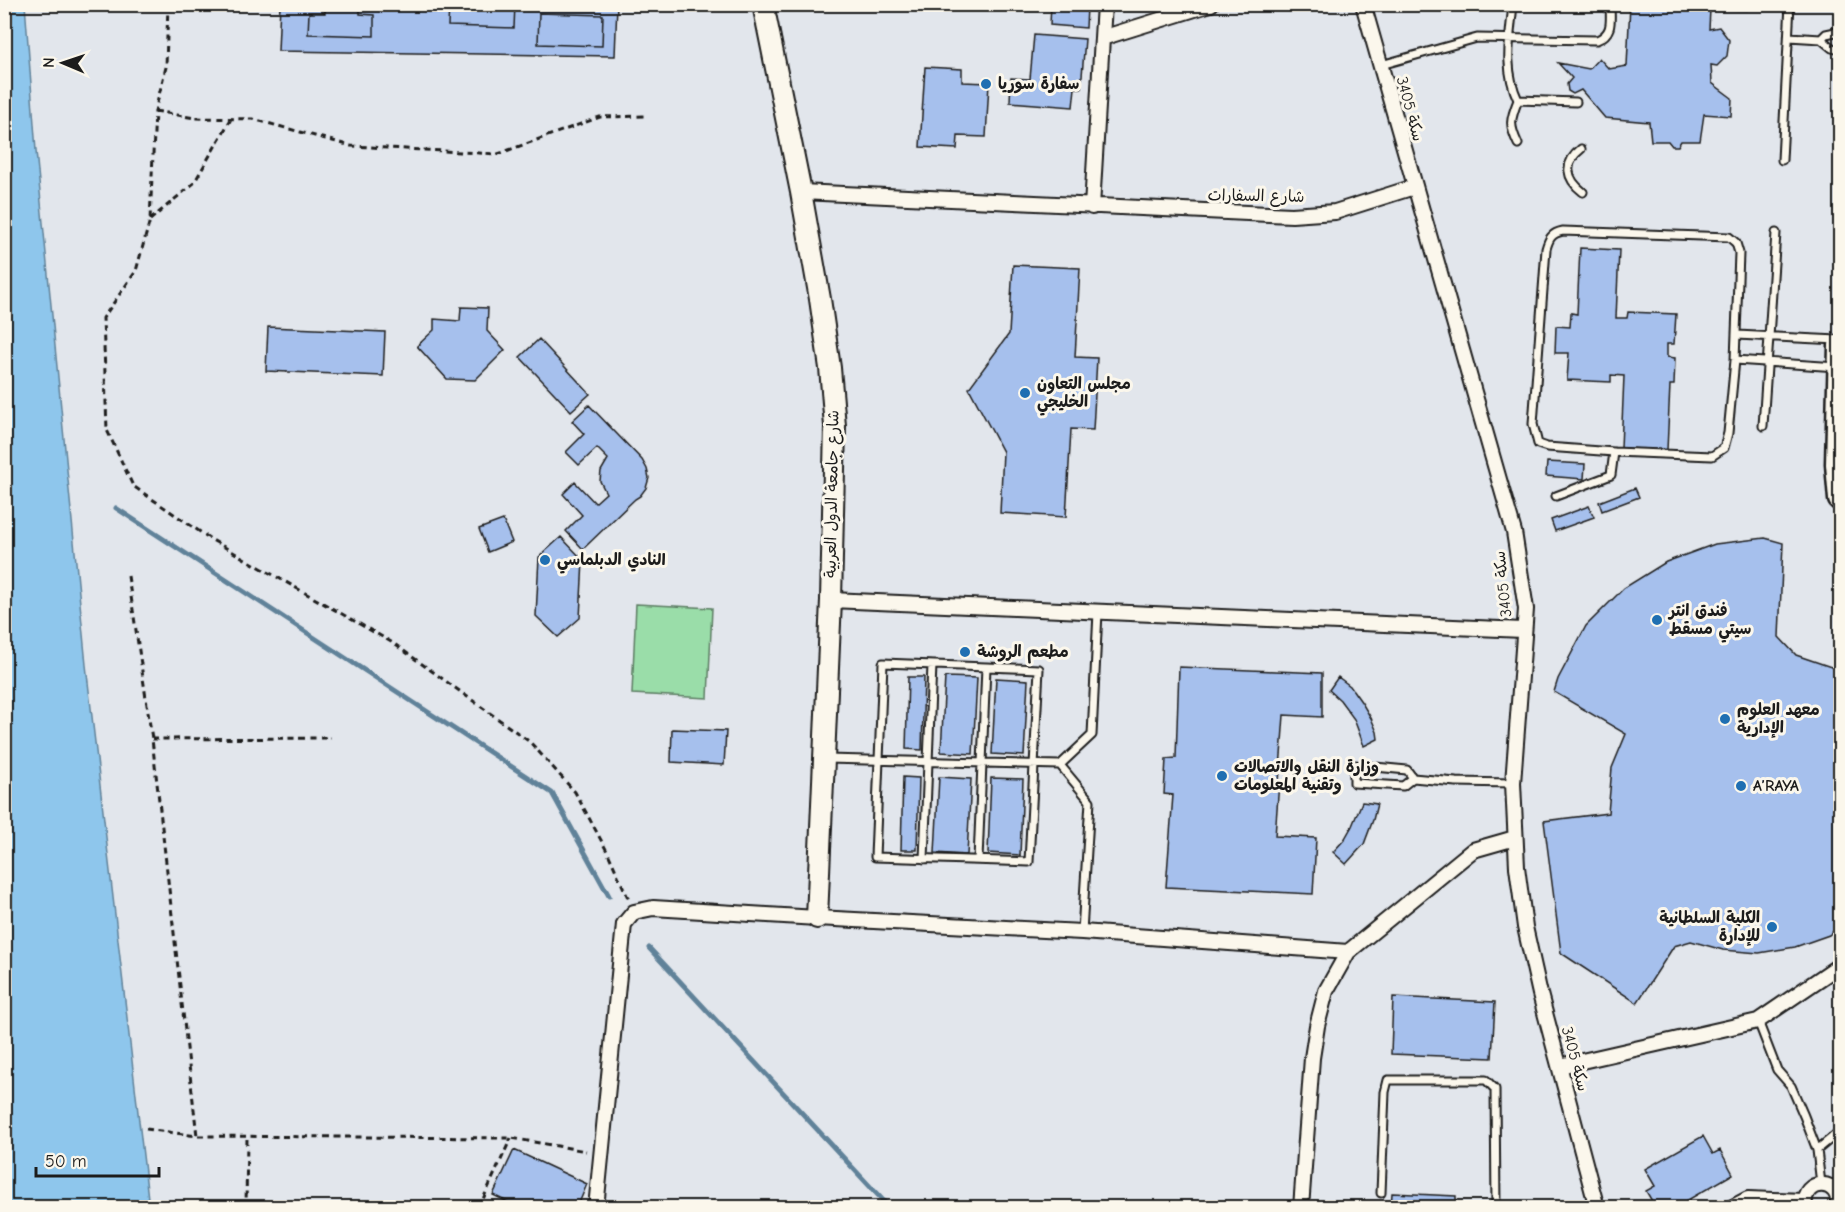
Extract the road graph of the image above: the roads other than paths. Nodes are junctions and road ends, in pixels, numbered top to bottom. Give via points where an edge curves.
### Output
1 (763, 4) edge
2 (1104, 4) edge
3 (1211, 4) edge
4 (1363, 4) edge
5 (1513, 4) edge
6 (1610, 4) edge
7 (1790, 4) edge
8 (1840, 31) edge
9 (1789, 37) junction
10 (1102, 38) junction
11 (1510, 38) junction
12 (1821, 39) junction
13 (1840, 50) edge
14 (1381, 65) junction
15 (1518, 99) junction
16 (1576, 102) dead end
17 (1518, 144) dead end
18 (1581, 149) dead end
19 (1782, 160) dead end
20 (1414, 187) junction
21 (801, 192) junction
22 (1583, 192) dead end
23 (1092, 207) junction
24 (1776, 233) dead end
25 (1737, 335) junction
26 (1769, 336) junction
27 (1840, 340) edge
28 (1840, 357) edge
29 (1735, 360) junction
30 (1767, 362) junction
31 (1763, 426) dead end
32 (1614, 452) junction
33 (1556, 496) dead end
34 (1840, 499) edge
35 (831, 600) junction
36 (1098, 612) junction
37 (1523, 630) junction
38 (932, 665) junction
39 (986, 667) junction
40 (824, 759) junction
41 (879, 760) junction
42 (928, 761) junction
43 (982, 763) junction
44 (1034, 764) junction
45 (1060, 765) junction
46 (1413, 778) junction
47 (1513, 783) junction
48 (1515, 838) junction
49 (924, 859) junction
50 (978, 860) junction
51 (818, 918) junction
52 (1082, 932) junction
53 (1348, 952) junction
54 (1840, 965) edge
55 (1758, 1021) junction
56 (1560, 1066) junction
57 (1840, 1131) edge
58 (1817, 1150) junction
59 (1821, 1184) junction
60 (1381, 1193) dead end
61 (1805, 1204) edge
62 (1839, 1204) edge
63 (596, 1208) edge
64 (1301, 1208) edge
65 (1496, 1208) edge
66 (1597, 1208) edge
67 (1731, 1208) edge

1 - 21 street, شارع جامعة الدول العربية
2 - 10 street
3 - 10 street
4 - 14 street, سكة 3405
5 - 11 lane
6 - 11 lane via 1610,29 1597,40
7 - 9 lane
8 - 12 lane
9 - 12 lane
9 - 19 lane
10 - 23 street
11 - 14 lane via 1477,38
11 - 15 lane via 1508,71
12 - 13 lane
14 - 20 street, سكة 3405
15 - 16 lane
15 - 17 lane via 1511,129
18 - 22 lane via 1569,162 1568,170
20 - 23 street, شارع السفارات via 1335,212 1292,215
20 - 37 street, سكة 3405 via 1514,532 1526,609
21 - 23 street, شارع السفارات
21 - 35 street, شارع جامعة الدول العربية via 836,426
24 - 26 lane
25 - 26 lane
25 - 29 lane
25 - 32 lane via 1739,253 1729,237 1563,231 1548,239 1534,434 1538,444 1547,447
26 - 27 lane
26 - 30 lane
28 - 30 lane
28 - 34 main road
29 - 30 lane
29 - 32 lane via 1724,448 1712,456
30 - 31 lane
32 - 33 lane via 1611,476
35 - 36 street
35 - 40 street, شارع جامعة الدول العربية
36 - 37 street
36 - 45 lane via 1092,735
37 - 47 street, سكة 3405
38 - 39 lane
38 - 41 lane via 883,663
38 - 42 lane
39 - 43 lane
39 - 44 lane via 1038,669
40 - 41 lane
40 - 51 street, شارع جامعة الدول العربية
41 - 42 lane
41 - 49 lane via 875,857
42 - 43 lane
42 - 49 lane
43 - 44 lane
43 - 50 lane
44 - 45 lane
44 - 50 lane via 1029,862
45 - 52 lane via 1090,801
46 - 46 lane via 1407,770 1354,765 1354,783 1404,786
46 - 47 lane
47 - 48 street, سكة 3405
48 - 53 street via 1473,850
48 - 56 street, سكة 3405 via 1525,927
49 - 50 lane
51 - 52 street
51 - 63 street via 653,908 634,912 624,924
52 - 53 street
53 - 64 street via 1326,991 1317,1026
54 - 55 street
55 - 56 street
55 - 58 lane
56 - 66 street, سكة 3405
57 - 58 lane
58 - 59 lane
59 - 61 street via 1809,1190
59 - 62 street via 1834,1190
60 - 65 lane via 1388,1080 1486,1080 1495,1089
61 - 67 street via 1748,1199

